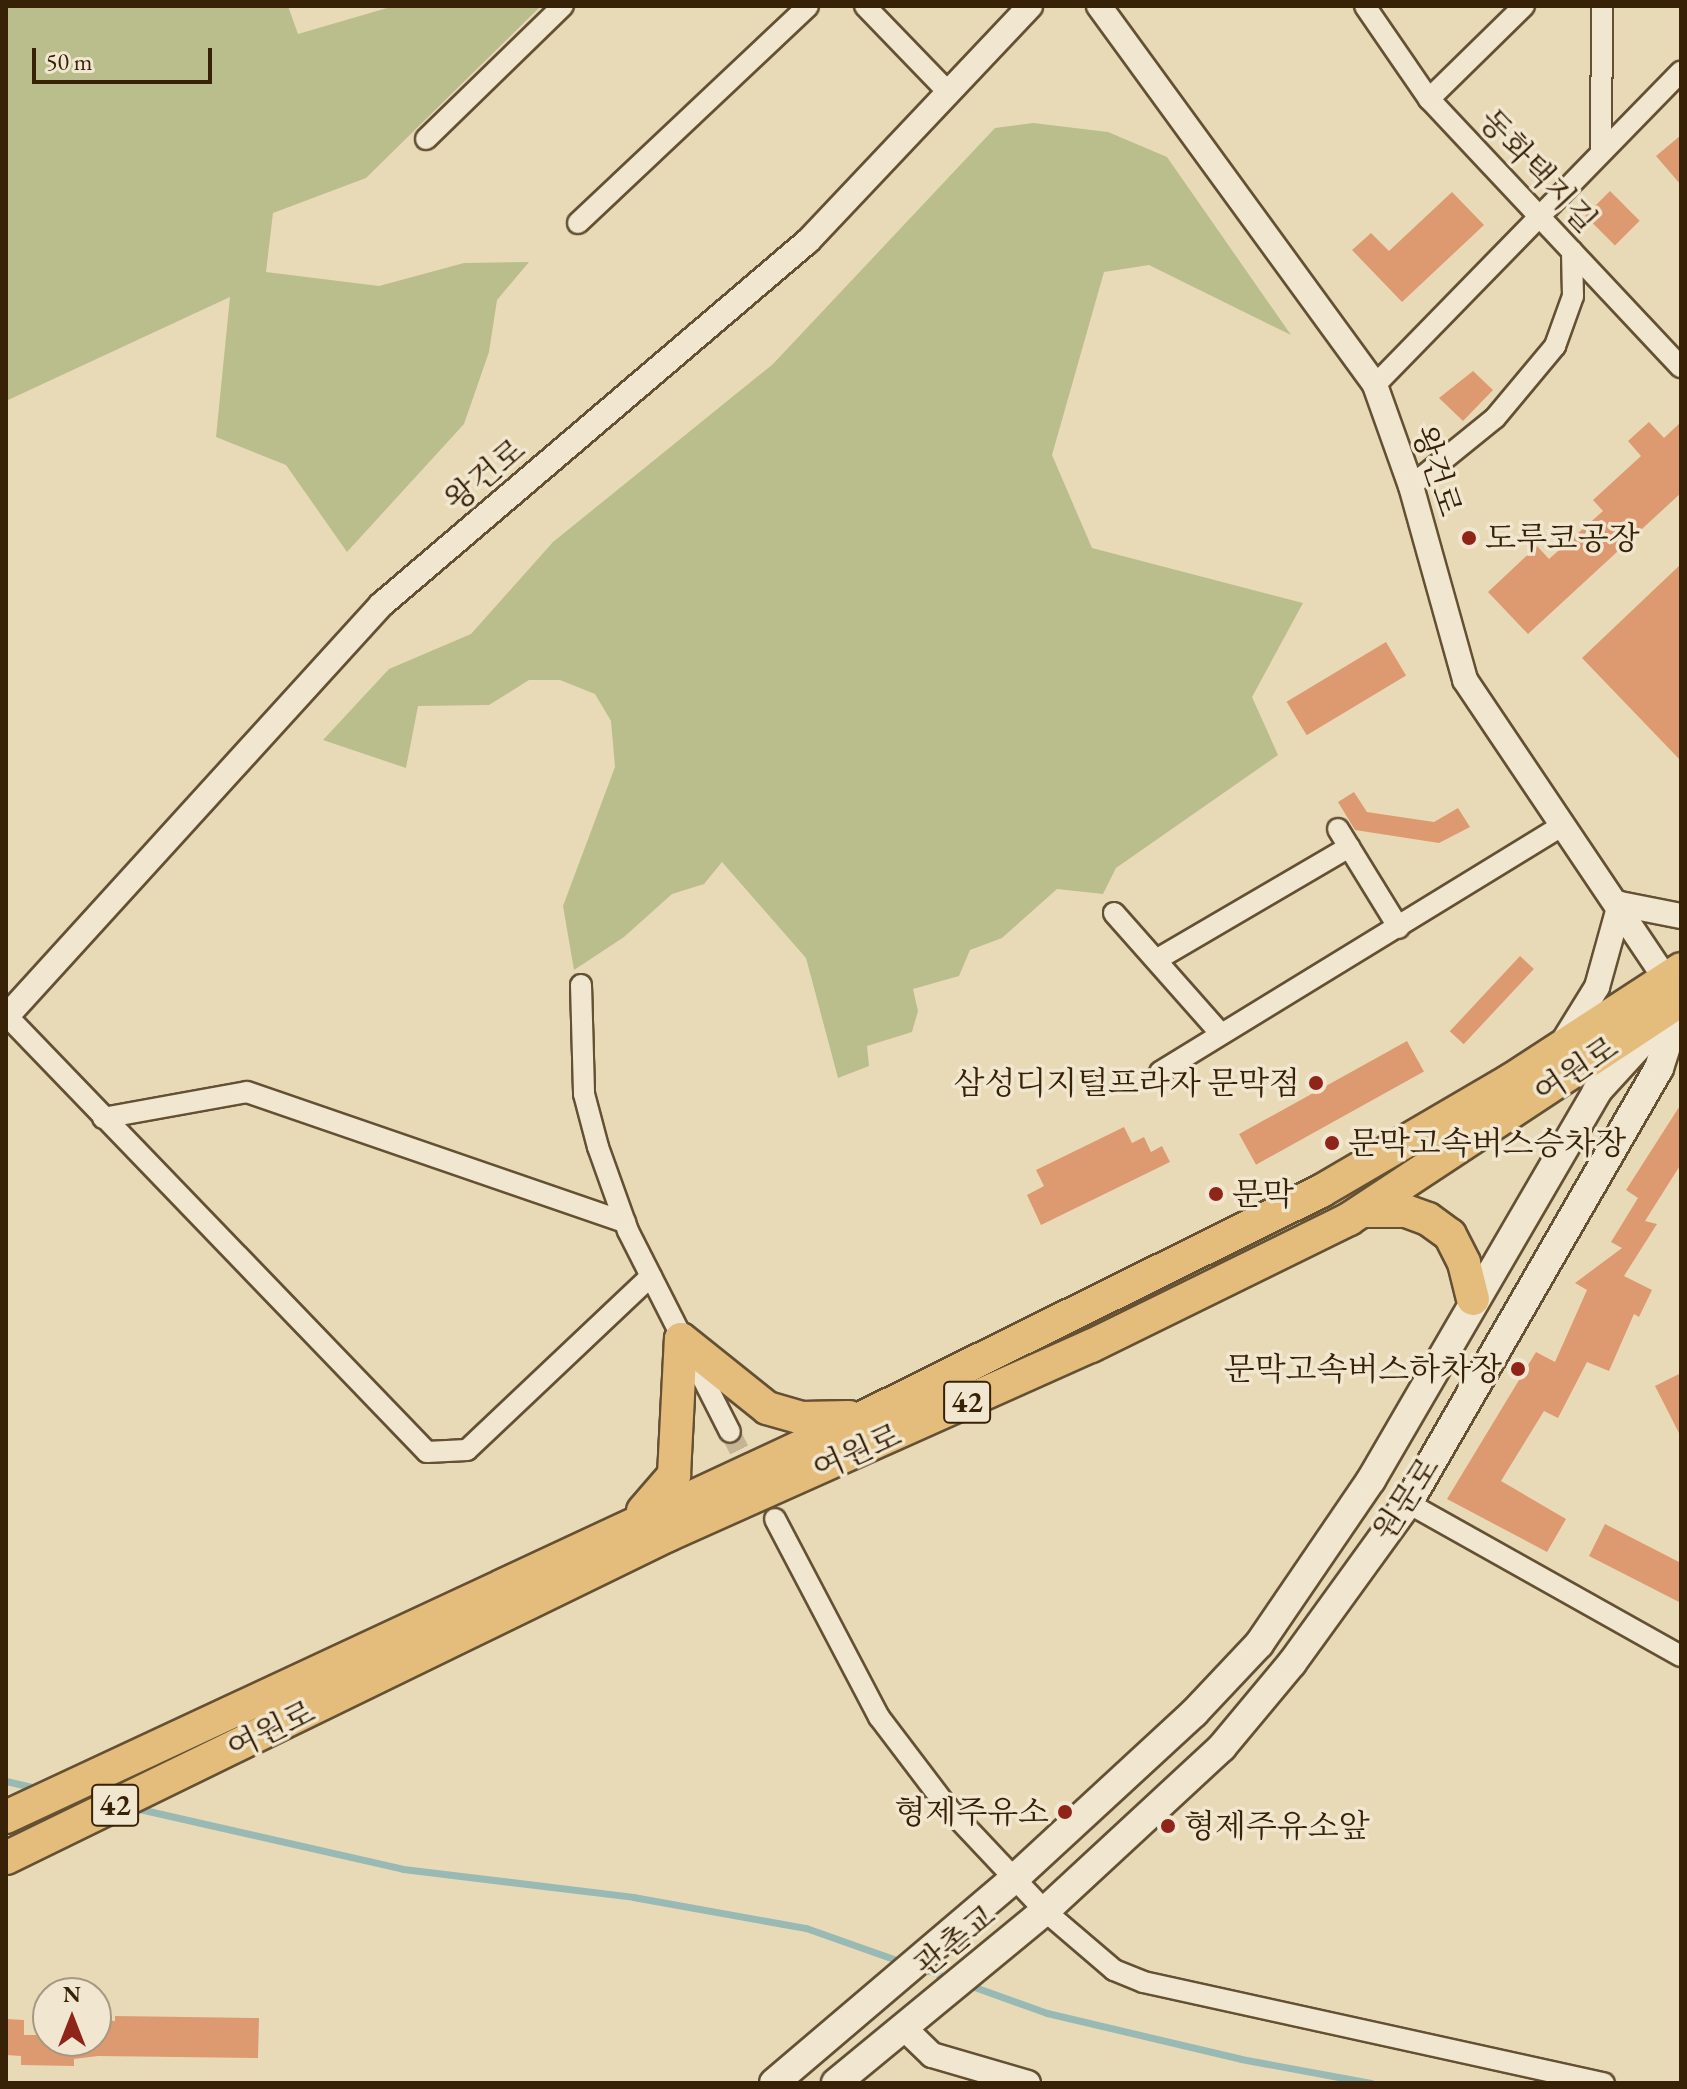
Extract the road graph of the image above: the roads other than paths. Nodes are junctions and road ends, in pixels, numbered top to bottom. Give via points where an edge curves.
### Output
1 (563, 6) edge
2 (808, 6) edge
3 (865, 6) edge
4 (1030, 6) edge
5 (1099, 6) edge
6 (1365, 6) edge
7 (1524, 6) edge
8 (1602, 6) edge
9 (1681, 71) edge
10 (948, 92) junction
11 (1429, 99) junction
12 (426, 139) dead end
13 (1601, 151) junction
14 (1539, 215) junction
15 (578, 223) dead end
16 (1572, 251) junction
17 (1681, 367) edge
18 (1375, 385) junction
19 (1411, 486) junction
20 (1563, 825) junction
21 (1620, 904) junction
22 (1114, 913) dead end
23 (1681, 916) edge
24 (1399, 928) junction
25 (1156, 960) junction
26 (581, 985) dead end
27 (1679, 991) edge
28 (6, 1016) edge
29 (1220, 1033) junction
30 (1557, 1051) junction
31 (1160, 1072) dead end
32 (103, 1118) junction
33 (1363, 1211) junction
34 (625, 1222) junction
35 (651, 1276) junction
36 (1473, 1299) junction
37 (681, 1339) junction
38 (864, 1417) junction
39 (730, 1432) tunnel mouth
40 (1371, 1480) junction
41 (1408, 1503) junction
42 (775, 1519) dead end
43 (635, 1520) junction
44 (1681, 1656) edge
45 (6, 1817) edge
46 (6, 1858) edge
47 (1007, 1885) junction
48 (1037, 1918) junction
49 (877, 1997) junction
50 (914, 2019) junction
51 (774, 2083) edge
52 (836, 2083) edge
53 (1028, 2083) edge
54 (1604, 2083) edge

1 - 12 street
2 - 15 street
3 - 10 street
4 - 10 street, 왕건로
5 - 18 street, 왕건로
6 - 11 street, 동화택지길
7 - 11 street
8 - 13 street
9 - 13 street
10 - 28 street, 왕건로 via 808,241 381,605
11 - 14 street, 동화택지길
13 - 14 street
14 - 16 street, 동화택지길
14 - 18 street
16 - 17 street, 동화택지길
16 - 19 street via 1573,296 1555,346 1495,418
18 - 19 street, 왕건로
19 - 20 street, 왕건로 via 1465,680
20 - 21 street, 왕건로
20 - 24 street
21 - 23 street
21 - 27 street, 왕건로
21 - 30 street via 1597,987
22 - 25 street
24 - 25 street via 1343,838
24 - 29 street
25 - 29 street
26 - 34 street via 584,1094
27 - 30 highway, 여원로 / 42
27 - 33 highway, 여원로 / 42
27 - 36 main road, 원문로 via 1597,1091
27 - 41 main road, 원문로 via 1659,1068
28 - 32 street
29 - 31 street
30 - 38 highway, 여원로 / 42 via 1321,1191
32 - 34 street via 247,1092
32 - 35 street via 427,1452 467,1450
33 - 36 highway via 1406,1211 1450,1235
33 - 46 highway, 여원로 / 42 via 1091,1346 668,1535
34 - 35 street
35 - 37 street
36 - 40 main road, 원문로
37 - 38 highway via 767,1408 801,1418
37 - 39 street
37 - 43 highway via 674,1475
38 - 43 highway, 여원로 / 42
40 - 41 main road
40 - 47 main road, 원문로 via 1259,1644 1194,1713
41 - 44 street
41 - 48 main road, 원문로 via 1292,1663 1222,1747
42 - 47 street via 879,1717
43 - 45 highway, 여원로 / 42
47 - 48 street
47 - 49 main road, 관촌교
48 - 50 main road, 관촌교
48 - 54 street via 1114,1970 1143,1982
49 - 50 main road
49 - 51 main road
50 - 52 main road
50 - 53 street via 932,2055

